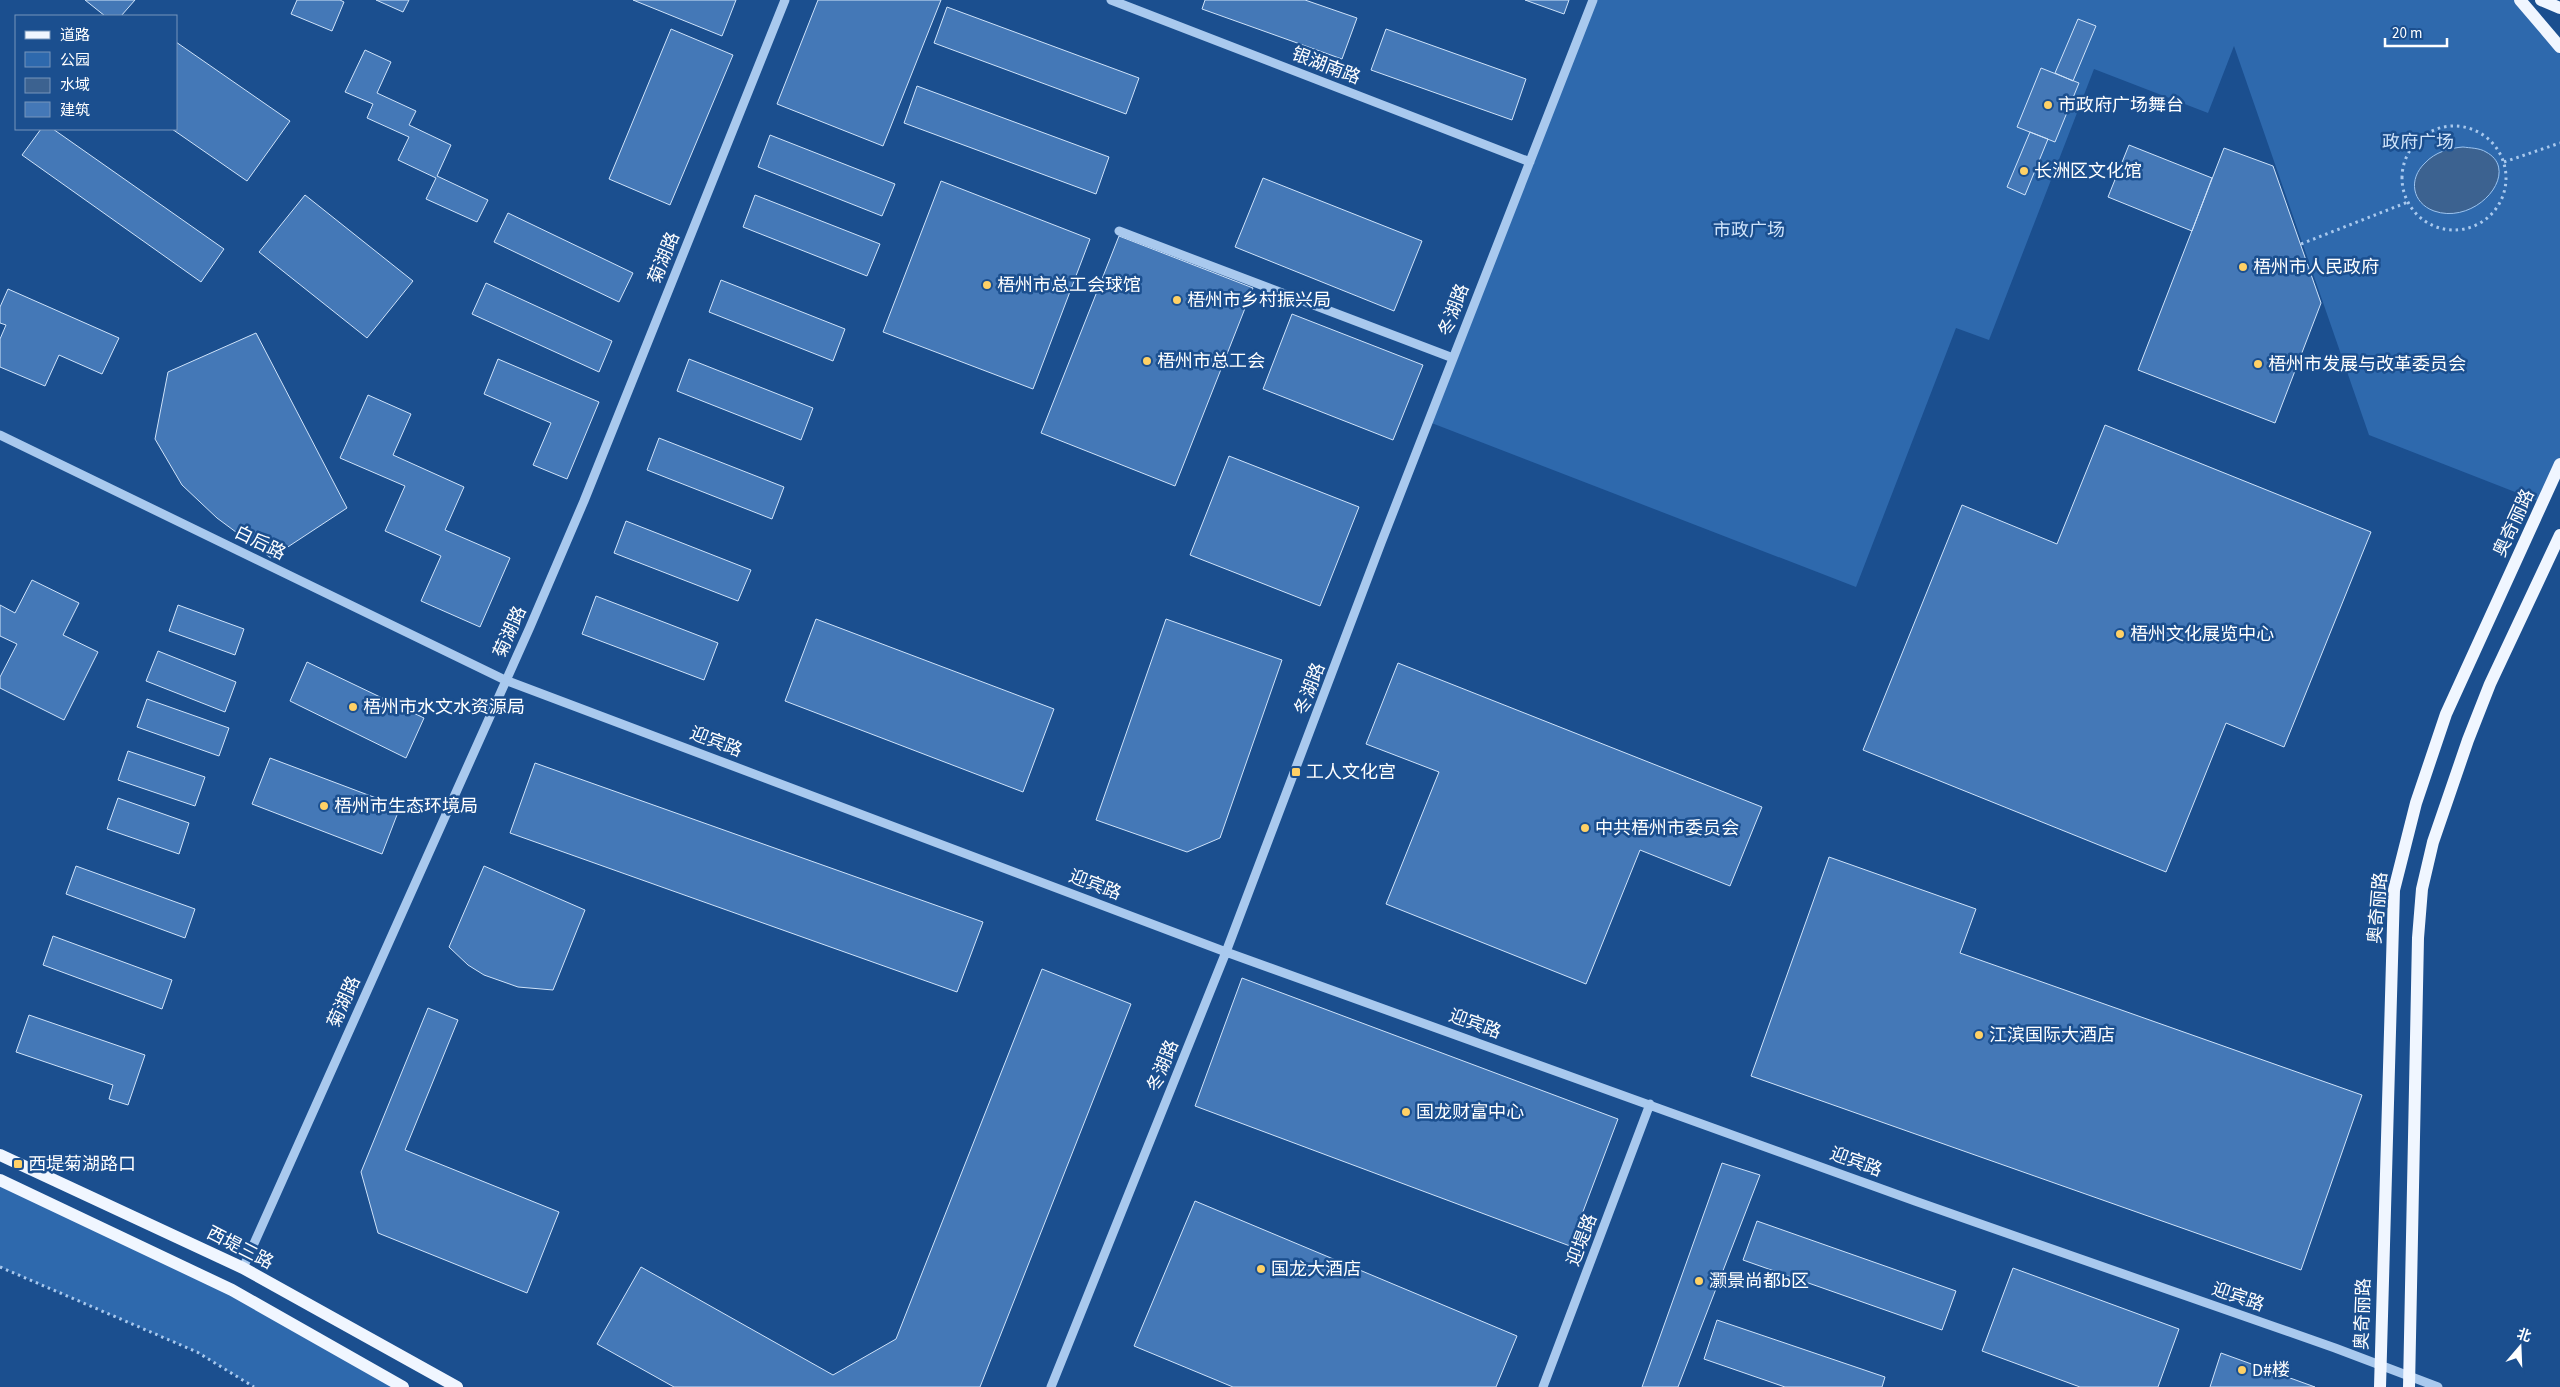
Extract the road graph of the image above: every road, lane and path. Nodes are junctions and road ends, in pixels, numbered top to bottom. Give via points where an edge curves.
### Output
1 (784, 0) edge
2 (1111, 0) edge
3 (1593, 0) edge
4 (2520, 0) edge
5 (2540, 0) edge
6 (2560, 8) edge
7 (2560, 47) edge
8 (2560, 143) edge
9 (1530, 162) junction
10 (2504, 162) junction
11 (2408, 202) junction
12 (1119, 231) dead end
13 (2301, 244) dead end
14 (1453, 358) junction
15 (0, 435) edge
16 (2560, 464) edge
17 (2560, 535) edge
18 (505, 680) junction
19 (1226, 952) junction
20 (1650, 1104) junction
21 (0, 1155) edge
22 (0, 1180) edge
23 (0, 1267) edge
24 (243, 1268) junction
25 (2379, 1365) junction
26 (2409, 1382) edge
27 (254, 1387) edge
28 (404, 1387) edge
29 (457, 1387) edge
30 (1051, 1387) edge
31 (1544, 1387) edge
32 (2380, 1387) edge
33 (2438, 1387) edge

1 - 18 street, 菊湖路 via 584,501
2 - 9 street, 银湖南路
3 - 9 street, 冬湖路
4 - 7 main road
5 - 6 main road
8 - 10 path
9 - 14 street, 冬湖路
10 - 11 path via 2507,179 2503,196 2489,216 2467,229 2450,230 2433,225 2419,216
10 - 11 path via 2497,147 2468,127 2434,130 2419,139 2408,152 2403,186
11 - 13 path
12 - 14 street
14 - 19 street, 冬湖路
15 - 18 street, 白后路
16 - 25 main road, 奥奇丽路 via 2446,714 2416,803 2394,890
17 - 26 main road via 2490,684 2468,740 2433,842 2422,889 2418,938
18 - 19 street, 迎宾路
18 - 24 street, 菊湖路
19 - 20 street, 迎宾路
19 - 30 street, 冬湖路
20 - 25 street, 迎宾路
20 - 31 street, 迎堤路
21 - 24 main road, 西堤三路
22 - 28 main road via 232,1290
23 - 27 path via 197,1352
24 - 29 main road, 西堤三路
25 - 26 street, 迎宾路
25 - 32 main road, 奥奇丽路
26 - 33 street, 迎宾路

